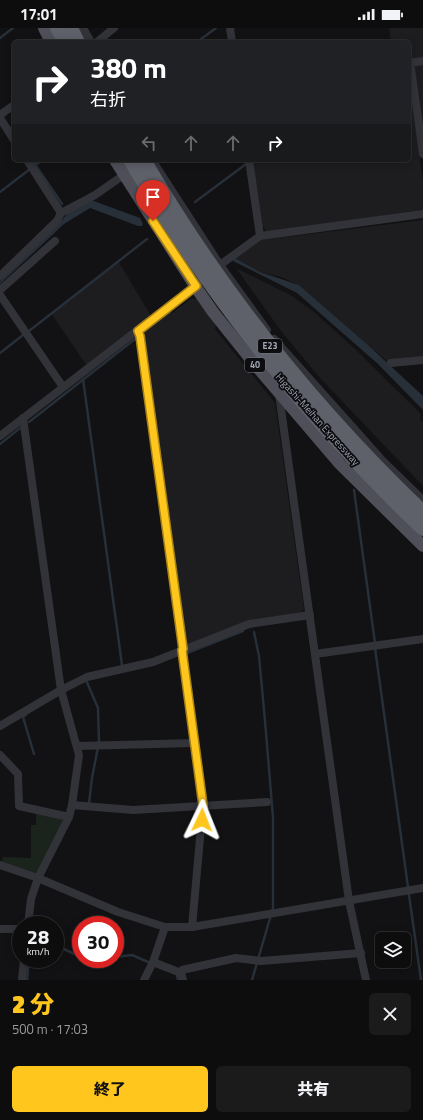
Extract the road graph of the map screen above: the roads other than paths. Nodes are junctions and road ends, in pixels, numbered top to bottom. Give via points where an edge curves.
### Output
1 (44, 28) edge
2 (57, 28) edge
3 (71, 28) edge
4 (83, 28) edge
5 (114, 28) edge
6 (230, 28) edge
7 (50, 40) edge
8 (64, 40) edge
9 (77, 40) edge
10 (90, 40) edge
11 (99, 40) edge
12 (232, 40) edge
13 (423, 61) edge
14 (411, 62) edge
15 (411, 69) edge
16 (12, 107) edge
17 (0, 117) edge
18 (12, 137) edge
19 (423, 154) edge
20 (28, 162) edge
21 (116, 162) edge
22 (131, 162) edge
23 (141, 162) edge
24 (145, 162) edge
25 (153, 162) edge
26 (249, 162) edge
27 (124, 175) junction
28 (61, 213) junction
29 (423, 214) edge
30 (260, 236) junction
31 (55, 241) dead end
32 (220, 265) junction
33 (0, 276) edge
34 (196, 286) junction
35 (0, 290) edge
36 (0, 295) edge
37 (138, 331) junction
38 (423, 360) edge
39 (391, 364) dead end
40 (63, 387) junction
41 (279, 393) junction
42 (23, 418) junction
43 (0, 436) edge
44 (423, 500) edge
45 (423, 512) edge
46 (423, 529) edge
47 (423, 546) edge
48 (310, 615) junction
49 (423, 639) edge
50 (182, 650) junction
51 (315, 654) junction
52 (61, 690) junction
53 (0, 726) edge
54 (195, 743) junction
55 (78, 746) junction
56 (0, 755) edge
57 (267, 802) dead end
58 (72, 805) junction
59 (203, 805) junction
60 (69, 817) junction
61 (0, 865) edge
62 (38, 878) junction
63 (423, 888) edge
64 (349, 901) junction
65 (29, 916) edge
66 (165, 927) junction
67 (192, 928) junction
68 (0, 929) edge
69 (12, 929) edge
70 (361, 953) junction
71 (153, 962) junction
72 (23, 968) edge
73 (182, 976) edge
74 (22, 980) edge
75 (144, 980) edge
76 (366, 980) edge

1 - 7 main road
2 - 8 highway
3 - 9 highway
4 - 10 street
5 - 11 street
6 - 12 street
13 - 14 street
15 - 19 street
16 - 17 street
17 - 18 street
20 - 28 street
21 - 27 main road, 40
22 - 46 highway, Higashi-Meihan Expressway / E23, bridge via 201,272 263,356 327,431
23 - 27 street
24 - 45 highway, Higashi-Meihan Expressway / E23, bridge via 210,265 272,348 391,482
25 - 32 street
26 - 30 street
27 - 28 street via 95,195
27 - 34 main road, 40
28 - 33 street via 58,221
29 - 30 street
30 - 32 street
31 - 35 street
32 - 34 street
32 - 44 street via 275,340 381,459
34 - 37 street
34 - 41 main road, 40 via 248,357
36 - 40 street
37 - 40 street
37 - 50 street
38 - 39 street
40 - 42 street
41 - 47 main road, 40 via 340,464
41 - 48 street
42 - 43 street
42 - 52 street
48 - 50 street via 249,624
48 - 51 street
49 - 51 street
50 - 52 street via 153,662 86,677
50 - 54 street
51 - 64 street
52 - 53 street
52 - 55 street
54 - 55 street
54 - 59 street
55 - 58 street
56 - 60 street via 18,774 19,806
57 - 59 street
58 - 59 street via 133,810
58 - 60 street
59 - 67 street
60 - 62 street
61 - 62 street
62 - 65 street
62 - 66 street via 118,912
63 - 64 street
64 - 67 street
64 - 70 street
66 - 67 street
66 - 71 street
68 - 69 street
70 - 73 street via 258,961 236,958 182,970
70 - 76 street
71 - 73 street
71 - 75 street
72 - 74 street

